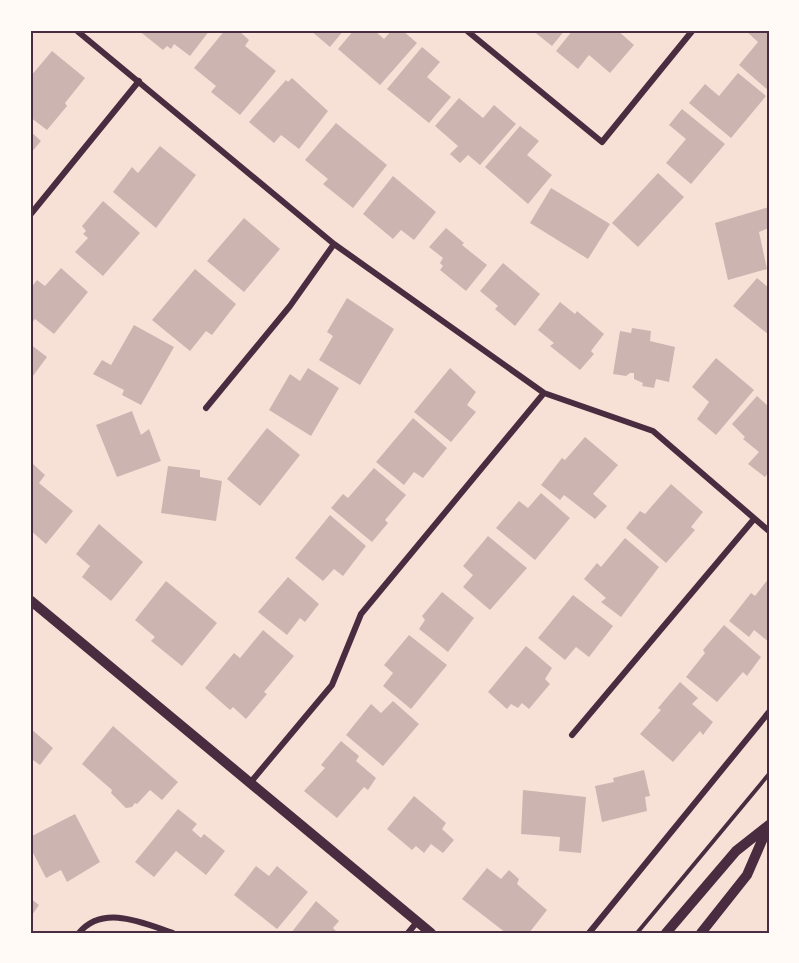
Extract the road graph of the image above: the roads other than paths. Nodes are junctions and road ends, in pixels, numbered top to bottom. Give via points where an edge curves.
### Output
1 (76, 30) edge
2 (466, 30) edge
3 (693, 30) edge
4 (139, 81) junction
5 (30, 215) edge
6 (334, 244) junction
7 (544, 393) junction
8 (206, 408) dead end
9 (754, 519) junction
10 (769, 531) edge
11 (30, 600) edge
12 (769, 712) edge
13 (572, 735) dead end
14 (250, 783) junction
15 (769, 825) edge
16 (417, 922) junction
17 (79, 933) edge
18 (173, 933) edge
19 (408, 933) edge
20 (431, 933) edge
21 (589, 933) edge
22 (666, 933) edge
23 (701, 933) edge

1 - 4 street
2 - 3 street via 603,142
4 - 5 street
4 - 6 street
6 - 7 street
6 - 8 street via 290,306
7 - 9 street via 654,431
7 - 14 street via 361,614 332,685
9 - 10 street
9 - 13 street
11 - 14 street
12 - 21 street
14 - 16 street
15 - 22 street via 736,851
15 - 23 street via 747,875
16 - 19 street
16 - 20 street
17 - 18 street via 105,917 128,918

